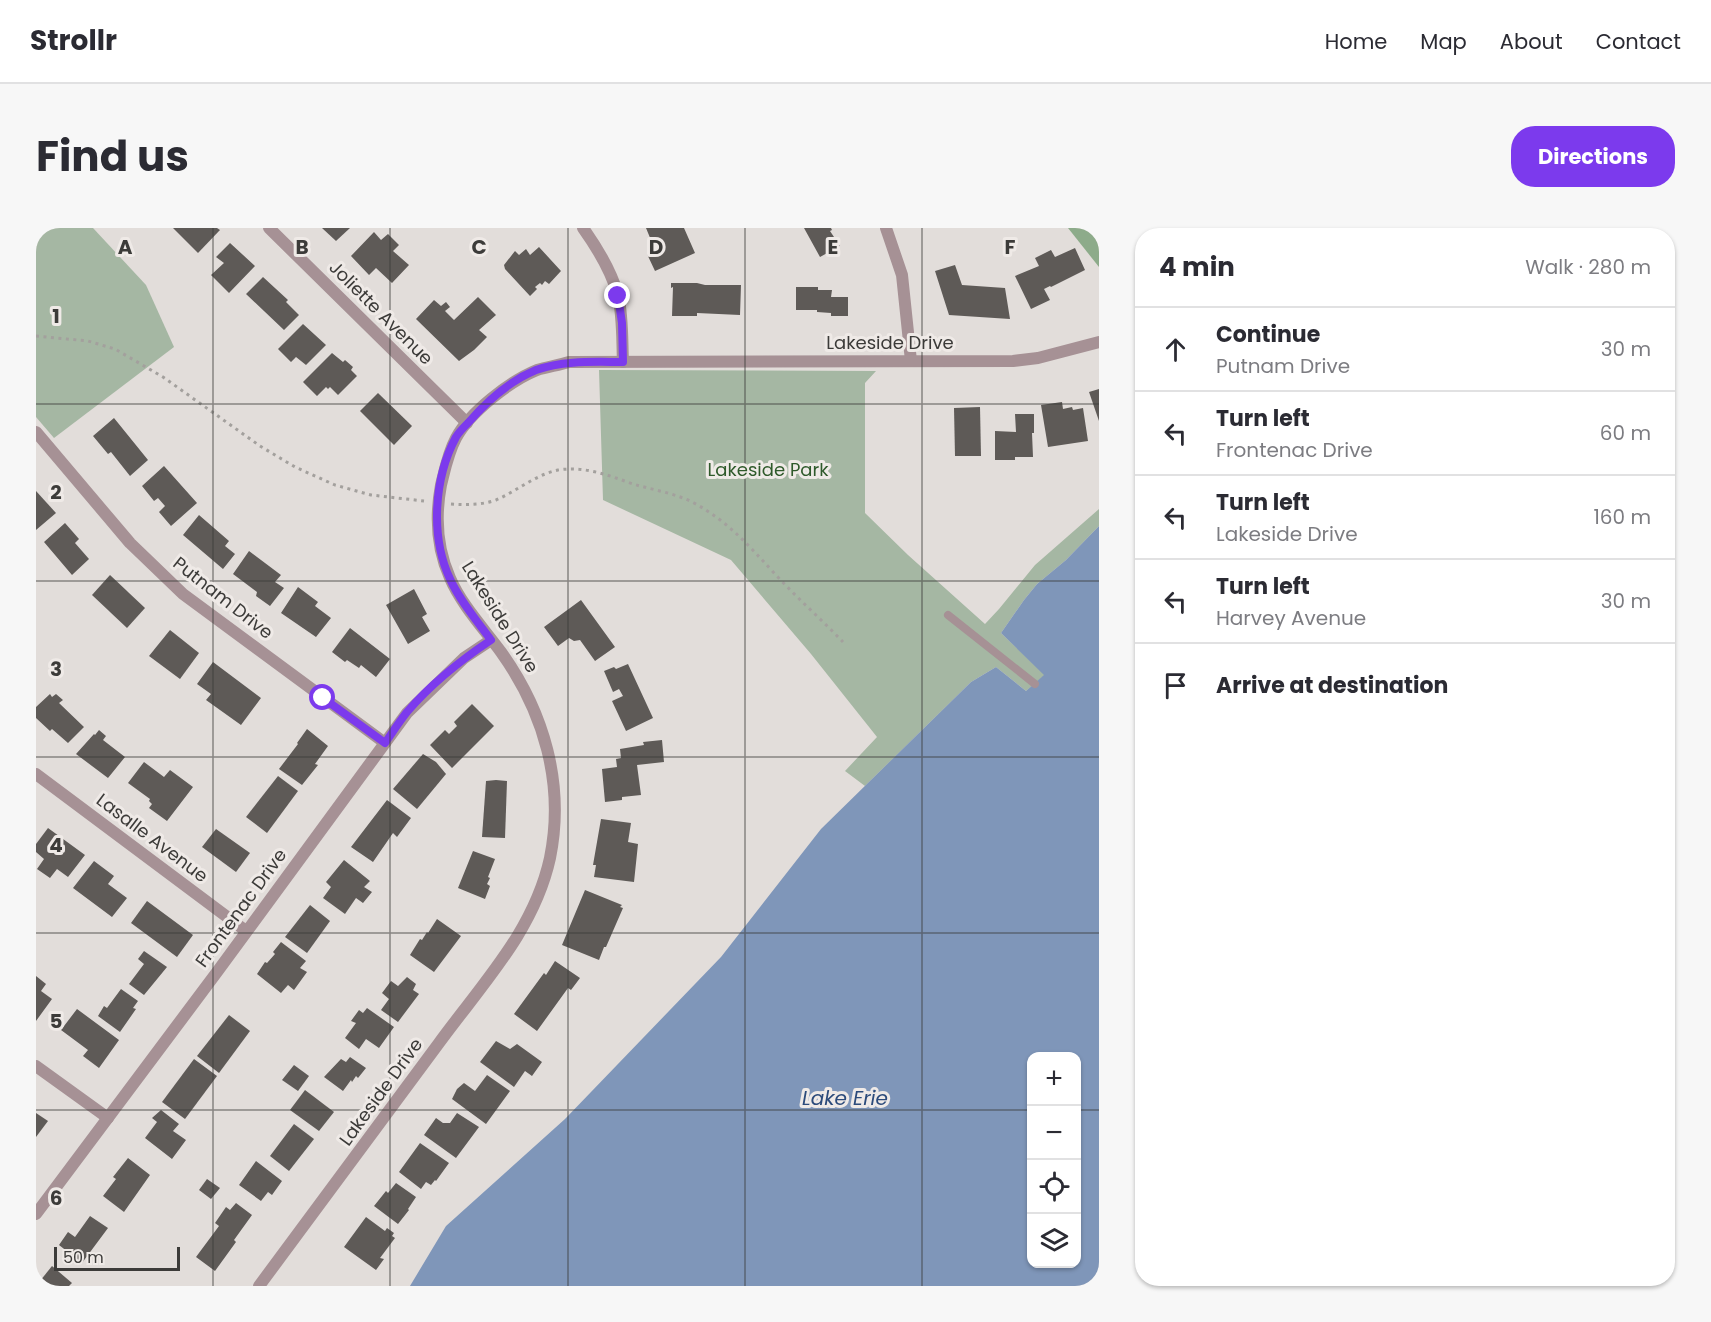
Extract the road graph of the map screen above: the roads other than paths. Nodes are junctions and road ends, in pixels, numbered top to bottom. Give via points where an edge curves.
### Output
1 (270, 228) edge
2 (583, 228) edge
3 (886, 228) edge
4 (1099, 342) edge
5 (911, 361) junction
6 (623, 362) junction
7 (467, 423) junction
8 (36, 432) edge
9 (948, 615) dead end
10 (491, 640) junction
11 (1035, 684) dead end
12 (385, 743) junction
13 (36, 774) edge
14 (246, 931) junction
15 (36, 1066) edge
16 (108, 1118) junction
17 (36, 1214) edge
18 (259, 1286) edge

1 - 7 street, Joliette Avenue
2 - 6 street via 607,266 618,296
3 - 5 street via 902,275
4 - 5 street, Lakeside Drive via 1013,361
5 - 6 street, Lakeside Drive
6 - 7 street, Lakeside Drive via 569,362 536,370 502,389
7 - 10 street, Lakeside Drive via 446,460 437,506 438,542 450,579
8 - 12 street, Putnam Drive via 130,543 183,594
9 - 11 lane
10 - 12 street, Frontenac Drive via 430,688
10 - 18 street, Lakeside Drive via 522,686 550,755 554,824 540,890 510,950
12 - 14 street, Frontenac Drive
13 - 14 street, Lasalle Avenue
14 - 16 street, Frontenac Drive
15 - 16 street
16 - 17 street, Frontenac Drive

